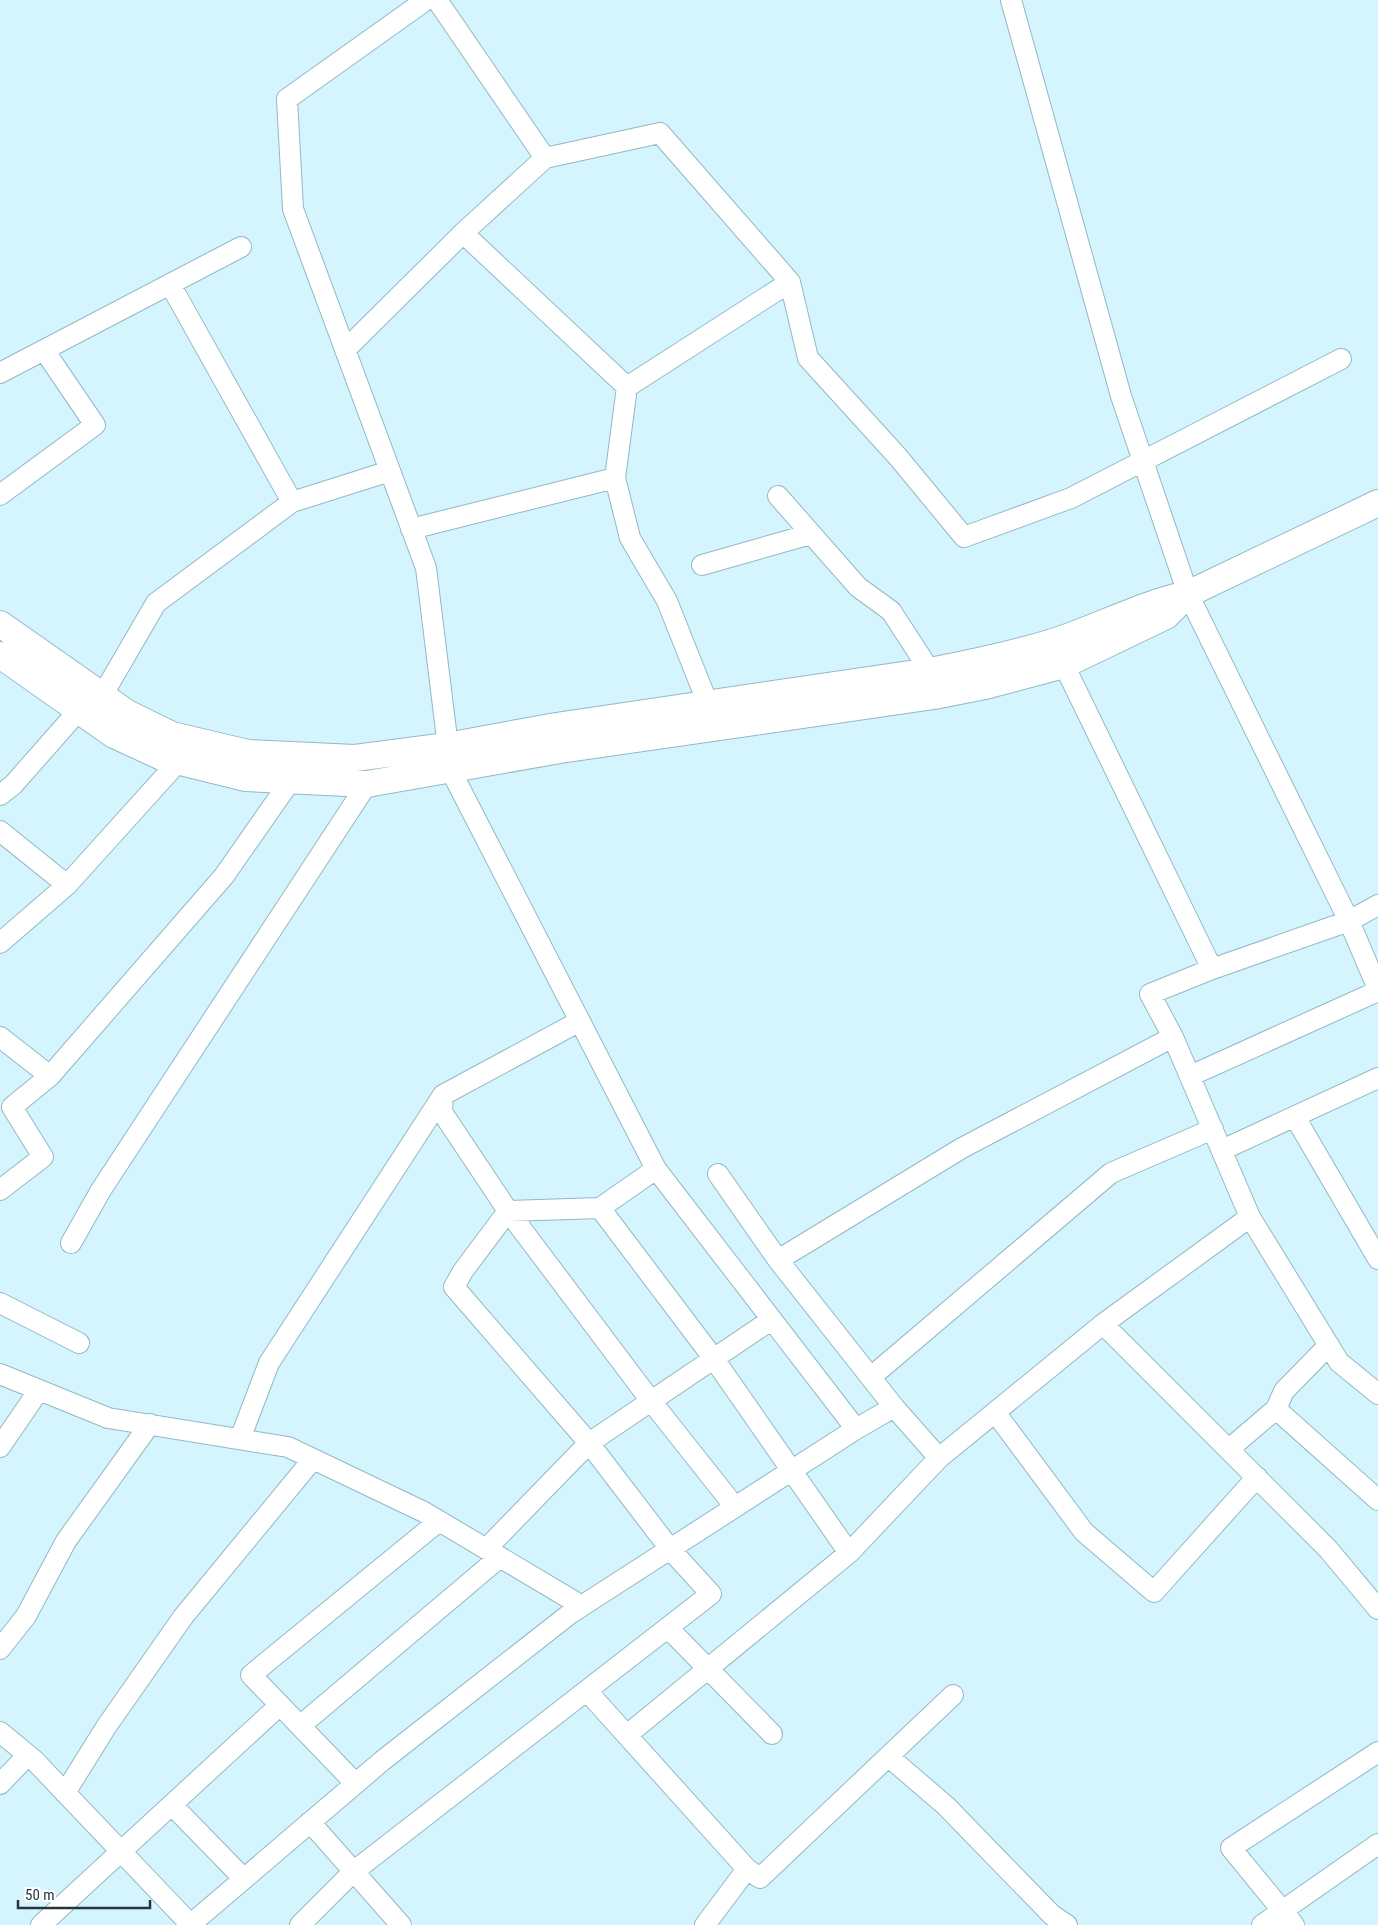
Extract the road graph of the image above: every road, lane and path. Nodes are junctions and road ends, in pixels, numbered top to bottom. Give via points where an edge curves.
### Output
1 (426, 0) edge
2 (436, 0) edge
3 (1011, 0) edge
4 (545, 158) junction
5 (462, 233) junction
6 (241, 247) dead end
7 (790, 282) junction
8 (170, 284) junction
9 (44, 350) junction
10 (345, 350) junction
11 (1341, 359) dead end
12 (0, 373) edge
13 (627, 386) junction
14 (1143, 462) junction
15 (390, 471) junction
16 (615, 478) junction
17 (0, 494) edge
18 (778, 496) dead end
19 (292, 502) junction
20 (1378, 503) edge
21 (411, 529) junction
22 (811, 534) junction
23 (702, 565) dead end
24 (1188, 594) junction
25 (0, 624) edge
26 (4, 664) edge
27 (1064, 665) junction
28 (930, 671) junction
29 (92, 699) junction
30 (708, 704) junction
31 (558, 738) junction
32 (449, 758) junction
33 (178, 762) junction
34 (291, 780) junction
35 (367, 784) junction
36 (0, 795) edge
37 (0, 831) edge
38 (67, 885) junction
39 (1378, 905) edge
40 (1349, 921) junction
41 (0, 942) edge
42 (1373, 964) edge
43 (1212, 969) junction
44 (1378, 990) edge
45 (580, 1021) junction
46 (1173, 1036) junction
47 (0, 1037) edge
48 (50, 1076) junction
49 (1190, 1076) junction
50 (1377, 1080) edge
51 (443, 1095) junction
52 (6, 1102) edge
53 (1295, 1117) junction
54 (1213, 1129) junction
55 (1222, 1150) junction
56 (656, 1169) junction
57 (718, 1174) dead end
58 (0, 1190) edge
59 (600, 1208) junction
60 (508, 1211) junction
61 (1250, 1217) junction
62 (72, 1243) dead end
63 (1378, 1259) edge
64 (778, 1260) junction
65 (0, 1303) edge
66 (771, 1320) junction
67 (1103, 1324) junction
68 (79, 1343) dead end
69 (1329, 1346) junction
70 (714, 1358) junction
71 (0, 1374) edge
72 (871, 1377) junction
73 (39, 1390) junction
74 (1378, 1394) edge
75 (651, 1401) junction
76 (894, 1407) junction
77 (1276, 1408) junction
78 (996, 1412) junction
79 (150, 1424) junction
80 (856, 1429) junction
81 (240, 1439) junction
82 (589, 1443) junction
83 (0, 1447) edge
84 (1229, 1449) junction
85 (940, 1458) junction
86 (312, 1459) junction
87 (793, 1470) junction
88 (1257, 1477) junction
89 (1378, 1500) edge
90 (735, 1507) junction
91 (439, 1521) junction
92 (670, 1549) junction
93 (493, 1553) junction
94 (849, 1553) junction
95 (582, 1606) junction
96 (1378, 1609) edge
97 (668, 1628) junction
98 (0, 1649) edge
99 (709, 1668) junction
100 (587, 1691) junction
101 (953, 1695) dead end
102 (280, 1705) junction
103 (300, 1726) junction
104 (0, 1732) edge
105 (772, 1734) dead end
106 (626, 1735) junction
107 (1378, 1753) edge
108 (28, 1755) junction
109 (889, 1757) junction
110 (355, 1783) junction
111 (0, 1784) edge
112 (65, 1793) junction
113 (172, 1805) junction
114 (310, 1822) junction
115 (1378, 1844) edge
116 (121, 1852) junction
117 (747, 1869) junction
118 (353, 1872) junction
119 (244, 1879) junction
120 (1288, 1918) edge
121 (1054, 1922) edge
122 (41, 1925) edge
123 (191, 1925) edge
124 (300, 1925) edge
125 (401, 1925) edge
126 (706, 1925) edge
127 (1262, 1925) edge

1 - 10 street via 287,99 293,209
2 - 4 street
3 - 14 street via 1121,396
4 - 5 street
4 - 7 street via 660,133
5 - 10 street
5 - 13 street
6 - 8 street
7 - 13 street
7 - 14 street via 808,358 964,537 1071,498
8 - 9 street
8 - 19 street
9 - 12 street
9 - 17 street via 95,425
10 - 15 street
11 - 14 street
13 - 16 street
14 - 24 street
15 - 19 street
15 - 21 street
16 - 21 street
16 - 30 street via 630,538 667,601
18 - 22 street
19 - 29 street via 156,603
20 - 24 main road
21 - 32 street via 426,568
22 - 23 street
22 - 28 street via 858,587 891,611
24 - 27 main road via 1166,616
24 - 28 main road via 1158,601 1056,641
24 - 40 street
25 - 29 main road
26 - 29 main road
27 - 31 main road via 934,696
27 - 43 street
28 - 30 main road
29 - 32 main road via 172,734 248,753
29 - 33 main road via 114,735
29 - 36 street
30 - 31 main road
31 - 32 main road
32 - 35 main road
32 - 45 street
33 - 34 main road via 244,778
33 - 38 street
34 - 35 main road
34 - 48 street via 224,876
35 - 62 street via 101,1190
37 - 38 street
38 - 41 street
39 - 40 street
40 - 42 street
40 - 43 street
42 - 44 street
43 - 46 street via 1150,994
44 - 49 street
45 - 51 street
45 - 56 street
46 - 49 street
46 - 64 street via 962,1148
47 - 48 street
48 - 52 street
49 - 54 street
50 - 53 street
51 - 60 street via 442,1112
51 - 81 street via 269,1363
52 - 58 street via 43,1157
53 - 55 street
53 - 63 street
54 - 55 street
54 - 72 street via 1111,1173
55 - 61 street
56 - 59 street
56 - 66 street
57 - 64 street
59 - 60 street
59 - 70 street
60 - 75 street
60 - 82 street via 454,1287
61 - 67 street
61 - 69 street
64 - 72 street
65 - 68 street
66 - 70 street
66 - 80 street
67 - 78 street
67 - 84 street
69 - 74 street via 1339,1362
69 - 77 street via 1284,1391
70 - 75 street
70 - 87 street
71 - 73 street
72 - 76 street
73 - 79 street via 108,1418
73 - 83 street
75 - 82 street
75 - 90 street
76 - 80 street
76 - 85 street
77 - 84 street
77 - 89 street
78 - 85 street
78 - 88 street via 1084,1532 1154,1592
79 - 81 street
79 - 98 street via 66,1541 26,1616
80 - 87 street
81 - 86 street via 288,1447
82 - 92 street
82 - 93 street
84 - 88 street
85 - 94 street
86 - 91 street
86 - 112 street via 183,1617 106,1727
87 - 90 street
87 - 94 street
88 - 96 street via 1328,1549
90 - 92 street
91 - 93 street
91 - 102 street via 251,1675
92 - 95 street
92 - 97 street via 711,1594
93 - 95 street
93 - 103 street
94 - 99 street
95 - 110 street
97 - 99 street
97 - 100 street
99 - 105 street
99 - 106 street
100 - 106 street
100 - 118 street
101 - 109 street
102 - 103 street
102 - 113 street
103 - 110 street
104 - 108 street
106 - 117 street
107 - 120 street via 1231,1848
108 - 111 street
108 - 112 street
109 - 117 street via 760,1878
109 - 121 street via 946,1806
110 - 114 street
112 - 116 street
113 - 116 street
113 - 119 street
114 - 118 street
114 - 119 street
115 - 120 street
116 - 122 street
116 - 123 street
117 - 126 street
118 - 124 street
118 - 125 street
119 - 123 street
120 - 127 street

